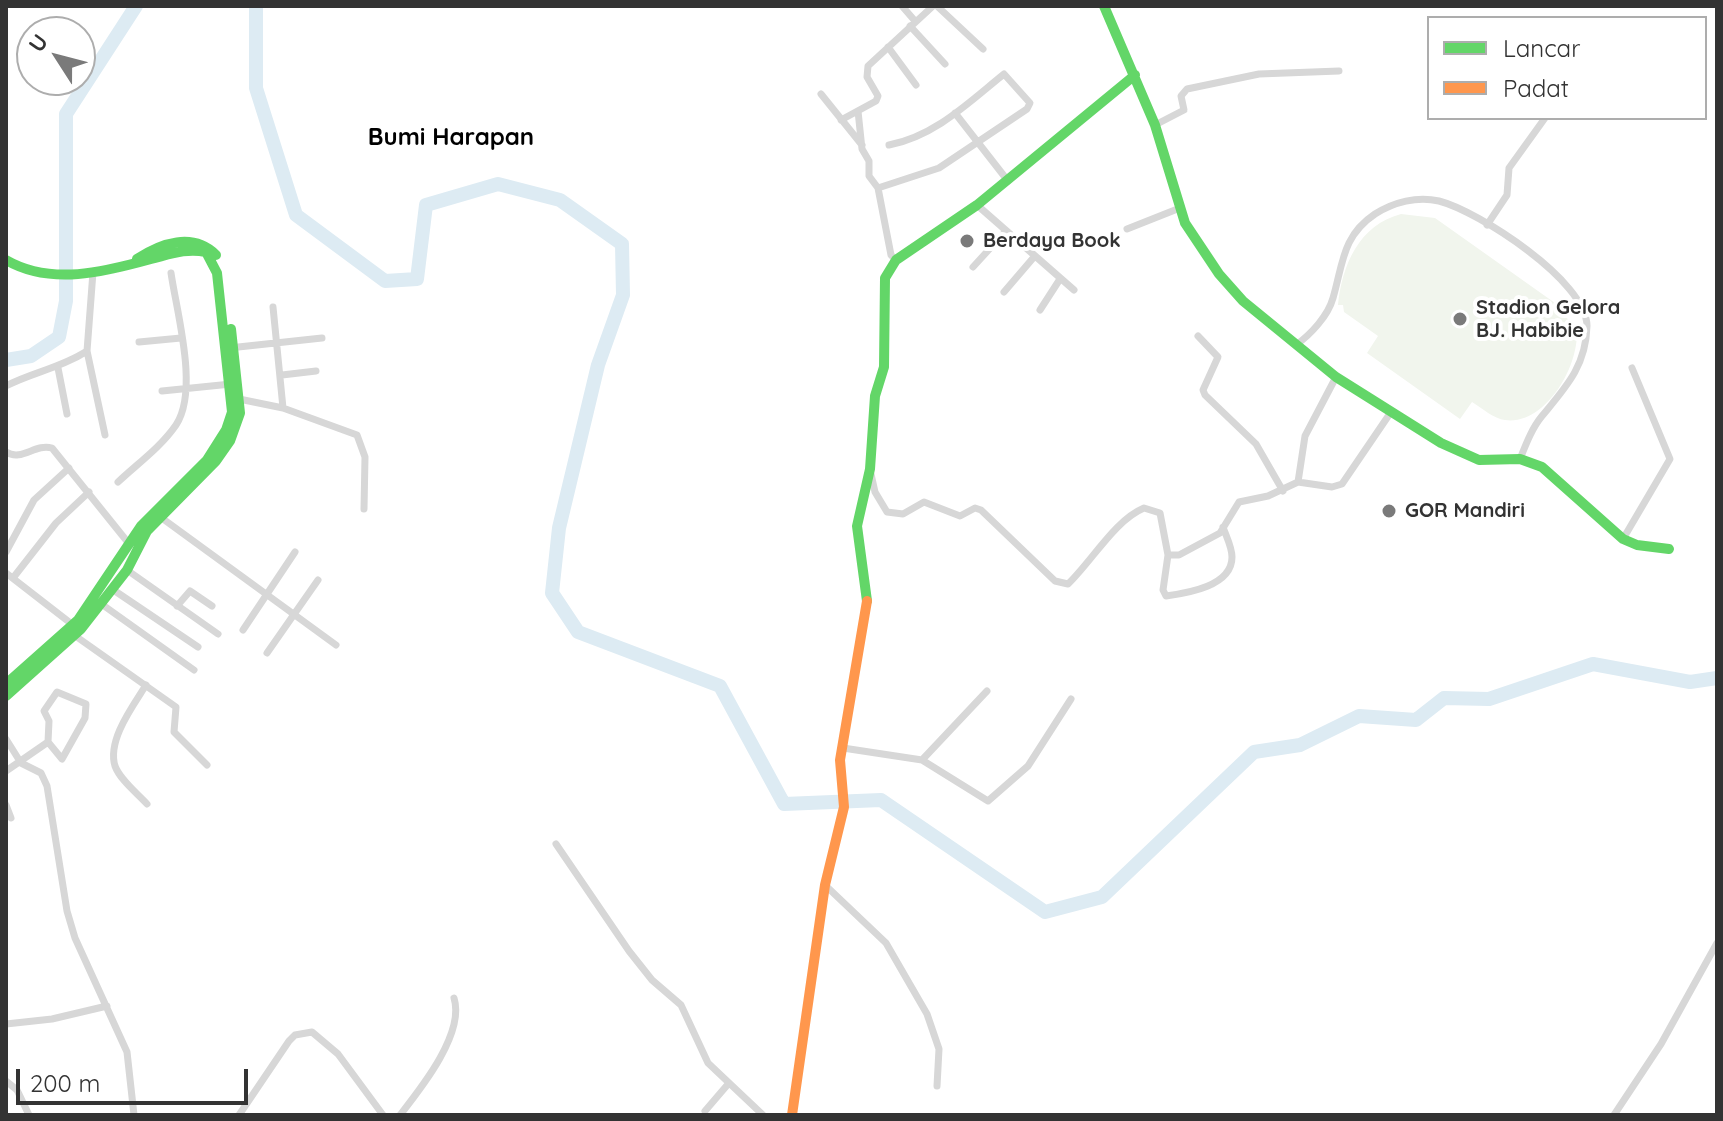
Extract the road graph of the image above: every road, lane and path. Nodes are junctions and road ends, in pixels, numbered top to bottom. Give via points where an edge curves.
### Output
1 (902, 6) edge
2 (935, 6) edge
3 (1104, 6) edge
4 (913, 23) junction
5 (888, 47) junction
6 (983, 49) dead end
7 (945, 64) dead end
8 (1339, 71) dead end
9 (1135, 75) junction
10 (916, 85) dead end
11 (821, 94) dead end
12 (858, 111) junction
13 (955, 113) junction
14 (841, 120) junction
15 (1544, 120) edge
16 (1155, 125) junction
17 (978, 142) junction
18 (862, 145) junction
19 (889, 145) dead end
20 (1008, 181) junction
21 (878, 188) junction
22 (977, 205) junction
23 (1180, 208) junction
24 (1487, 225) junction
25 (1127, 229) dead end
26 (1005, 232) junction
27 (1034, 257) junction
28 (6, 260) edge
29 (896, 260) junction
30 (973, 267) dead end
31 (93, 272) junction
32 (171, 273) dead end
33 (1060, 279) junction
34 (1074, 290) dead end
35 (1004, 292) dead end
36 (273, 307) dead end
37 (1040, 310) dead end
38 (1198, 336) dead end
39 (181, 338) junction
40 (322, 338) dead end
41 (139, 342) dead end
42 (279, 342) junction
43 (1296, 345) junction
44 (230, 348) junction
45 (87, 351) junction
46 (58, 368) junction
47 (1632, 368) dead end
48 (316, 371) dead end
49 (282, 375) junction
50 (1336, 377) junction
51 (234, 384) junction
52 (6, 386) edge
53 (187, 389) junction
54 (162, 391) dead end
55 (239, 399) junction
56 (283, 408) junction
57 (1391, 412) junction
58 (67, 414) dead end
59 (105, 435) dead end
60 (6, 452) edge
61 (214, 458) junction
62 (1520, 459) junction
63 (69, 468) junction
64 (870, 469) junction
65 (118, 482) dead end
66 (1298, 482) junction
67 (1283, 491) junction
68 (89, 492) junction
69 (364, 509) dead end
70 (159, 516) junction
71 (1223, 527) junction
72 (1623, 539) junction
73 (131, 546) junction
74 (1669, 549) dead end
75 (6, 552) edge
76 (295, 552) dead end
77 (1168, 555) junction
78 (127, 570) junction
79 (9, 575) edge
80 (318, 580) dead end
81 (112, 589) junction
82 (266, 594) junction
83 (100, 603) junction
84 (177, 606) junction
85 (212, 606) dead end
86 (293, 616) junction
87 (74, 630) junction
88 (243, 630) dead end
89 (218, 634) dead end
90 (336, 645) dead end
91 (198, 647) dead end
92 (267, 653) dead end
93 (194, 670) dead end
94 (6, 684) edge
95 (146, 685) junction
96 (987, 691) dead end
97 (6, 696) edge
98 (1071, 699) dead end
99 (6, 739) edge
100 (48, 742) junction
101 (843, 748) junction
102 (922, 760) junction
103 (21, 763) junction
104 (207, 765) dead end
105 (6, 771) edge
106 (147, 804) dead end
107 (6, 805) edge
108 (11, 818) dead end
109 (556, 844) dead end
110 (825, 885) junction
111 (1717, 943) edge
112 (454, 998) dead end
113 (107, 1006) junction
114 (6, 1024) edge
115 (6, 1081) edge
116 (729, 1083) junction
117 (937, 1086) dead end
118 (705, 1111) dead end
119 (29, 1115) edge
120 (134, 1115) edge
121 (239, 1115) edge
122 (383, 1115) edge
123 (400, 1115) edge
124 (763, 1115) edge
125 (792, 1115) edge
126 (1614, 1115) edge

1 - 4 street
2 - 4 street
2 - 6 street
3 - 9 street
4 - 5 street
4 - 7 street
5 - 10 street
5 - 12 street via 867,71 878,98
8 - 16 street via 1259,74 1187,89 1181,96 1184,110
9 - 16 street
9 - 20 street
11 - 14 street
12 - 14 street
12 - 18 street
13 - 17 street
13 - 17 street via 1008,75 1029,106
13 - 19 street via 911,140
14 - 18 street
15 - 24 street via 1509,168 1507,195
16 - 23 street
17 - 20 street
17 - 21 street via 939,168
18 - 21 street via 869,176
20 - 22 street
21 - 29 street
22 - 26 street
22 - 29 street
23 - 25 street
23 - 43 street via 1219,274
24 - 43 street via 1454,206 1423,199 1377,213 1352,235 1329,309
24 - 62 street via 1562,277 1587,322 1580,366 1534,427
26 - 27 street
26 - 30 street
27 - 33 street
27 - 35 street
28 - 31 street via 28,273
29 - 64 street via 883,288 884,367 875,396
31 - 44 street via 190,249 212,254
31 - 45 street
32 - 39 street
33 - 34 street
33 - 37 street
36 - 42 street
38 - 67 street via 1218,357 1205,395 1256,444
39 - 41 street
39 - 53 street
40 - 42 street
42 - 44 street
42 - 49 street
43 - 50 street
44 - 51 street
45 - 46 street
45 - 59 street
46 - 52 street via 31,372
46 - 58 street
47 - 72 street via 1670,459
48 - 49 street
49 - 56 street
50 - 57 street
50 - 66 street via 1305,436
51 - 53 street
51 - 55 street
51 - 61 street via 230,421
53 - 54 street
53 - 65 street via 181,417 169,435
55 - 56 street
55 - 61 street via 234,433
56 - 69 street via 360,437 367,476
57 - 62 street via 1470,457
57 - 66 street via 1342,484
60 - 63 street via 17,455 49,446
61 - 70 street
61 - 73 street via 157,508
62 - 72 street via 1542,467
63 - 68 street
63 - 75 street via 34,500
64 - 77 street via 887,512 903,514 924,502 960,516 981,510 1062,584 1089,564 1125,518 1144,508 1160,513
64 - 101 street via 857,526 867,602
66 - 67 street
67 - 71 street via 1239,502
68 - 73 street
68 - 79 street
70 - 73 street
70 - 82 street
71 - 77 street via 1211,540
71 - 77 street via 1232,558 1219,580 1166,596
72 - 74 street
73 - 78 street
73 - 87 street
76 - 82 street
78 - 81 street
78 - 84 street
79 - 87 street
80 - 86 street
81 - 83 street
81 - 91 street
82 - 86 street
82 - 88 street
83 - 87 street
83 - 93 street
84 - 85 street via 190,591
84 - 89 street
86 - 90 street
86 - 92 street
87 - 94 street
87 - 95 street
87 - 97 street
95 - 104 street via 176,707 174,732
95 - 106 street via 120,730 114,754 115,767
96 - 102 street
98 - 102 street via 1028,766 988,801
99 - 103 street
100 - 100 street via 62,759 85,718 86,704 57,692 44,711
100 - 103 street
101 - 102 street
101 - 110 street via 844,807
103 - 105 street
103 - 113 street via 41,773 47,786 67,911
107 - 108 street
109 - 116 street via 652,980 681,1005 704,1057
110 - 117 street via 886,943 927,1014 939,1049
110 - 125 street
111 - 126 street
112 - 123 street via 458,1018 428,1079
113 - 114 street
113 - 120 street via 127,1052
115 - 119 street via 17,1090
116 - 118 street
116 - 124 street
121 - 122 street via 289,1041 312,1032 338,1054

